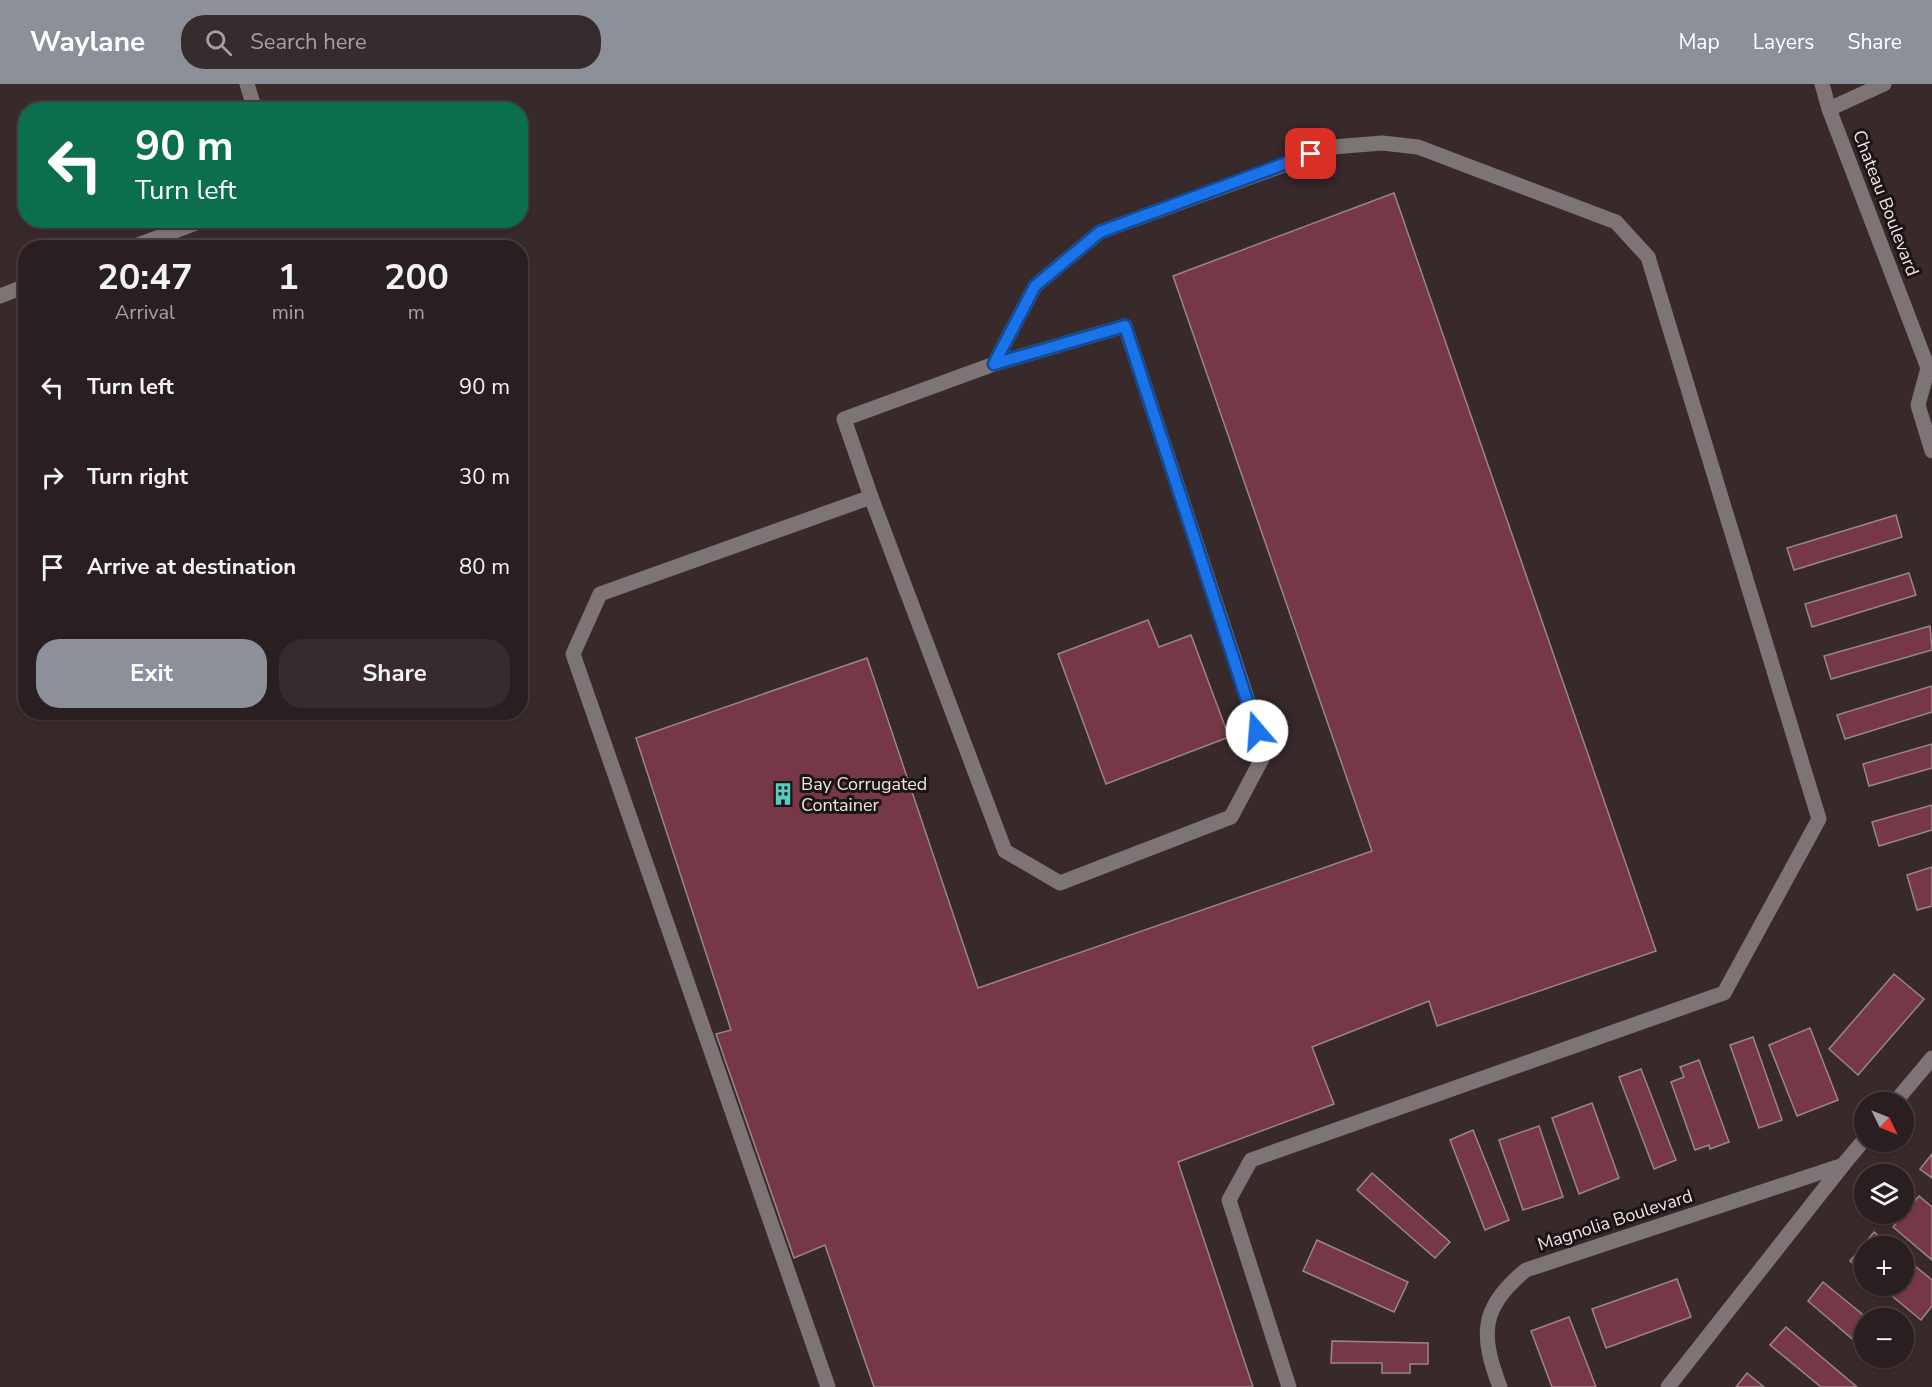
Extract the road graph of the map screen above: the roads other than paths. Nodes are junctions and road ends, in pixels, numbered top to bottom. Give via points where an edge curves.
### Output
1 (247, 84) edge
2 (1822, 84) edge
3 (1884, 84) edge
4 (253, 102) edge
5 (1829, 109) junction
6 (183, 228) edge
7 (151, 240) edge
8 (18, 289) edge
9 (0, 296) edge
10 (994, 364) junction
11 (1930, 370) edge
12 (1932, 451) edge
13 (871, 497) junction
14 (1932, 1058) edge
15 (1903, 1092) edge
16 (1854, 1152) edge
17 (1843, 1165) junction
18 (828, 1387) edge
19 (1289, 1387) edge
20 (1500, 1387) edge
21 (1668, 1387) edge

1 - 4 street
2 - 5 street, Chateau Boulevard
3 - 5 street
5 - 11 street, Chateau Boulevard
6 - 7 street
8 - 9 street
10 - 13 street via 844,419
10 - 13 street via 1125,326 1265,753 1231,817 1060,883 1005,851
10 - 19 street via 1035,286 1100,232 1333,147 1382,143 1418,147 1616,222 1648,257 1819,819 1724,993 1251,1160 1229,1200
11 - 12 street, Chateau Boulevard via 1918,405
13 - 18 street via 600,594 573,654
14 - 15 street
16 - 17 street
17 - 20 street, Magnolia Boulevard via 1526,1270 1497,1299 1490,1319 1486,1338
17 - 21 street

